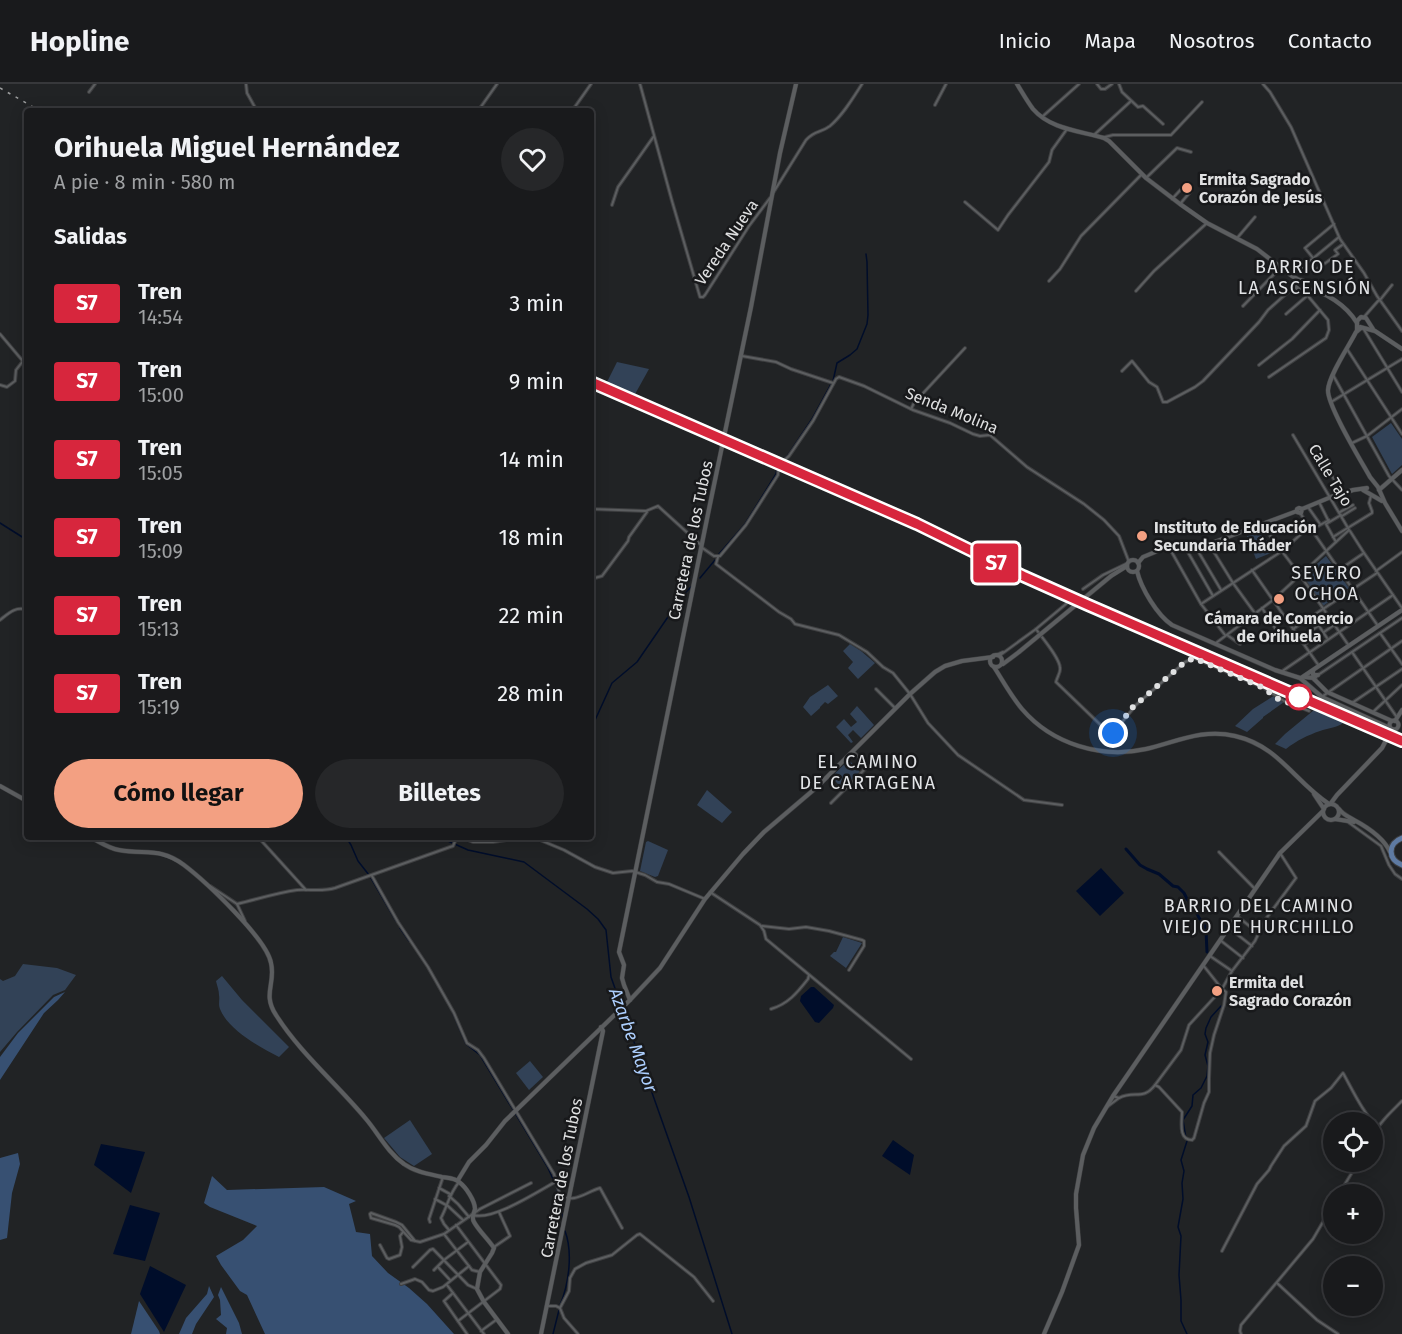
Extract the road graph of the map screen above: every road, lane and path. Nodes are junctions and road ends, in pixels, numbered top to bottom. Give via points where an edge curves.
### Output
1 (95, 84) edge
2 (246, 84) edge
3 (497, 84) edge
4 (591, 84) edge
5 (640, 84) edge
6 (796, 84) edge
7 (862, 84) edge
8 (946, 84) edge
9 (1017, 84) edge
10 (1079, 84) edge
11 (1098, 84) edge
12 (1112, 84) edge
13 (1119, 84) edge
14 (1263, 84) edge
15 (89, 92) dead end
16 (1131, 101) junction
17 (1202, 102) dead end
18 (935, 105) dead end
19 (255, 108) edge
20 (480, 108) edge
21 (574, 108) edge
22 (1042, 117) junction
23 (1163, 124) dead end
24 (1067, 129) junction
25 (654, 135) junction
26 (1094, 135) junction
27 (1113, 135) junction
28 (1104, 138) junction
29 (1109, 141) junction
30 (1191, 152) dead end
31 (1142, 174) junction
32 (1146, 178) junction
33 (1184, 186) dead end
34 (1191, 191) dead end
35 (773, 195) junction
36 (1172, 199) junction
37 (964, 202) dead end
38 (1180, 204) junction
39 (612, 205) dead end
40 (1255, 217) dead end
41 (1207, 222) junction
42 (1334, 224) junction
43 (1339, 237) junction
44 (1237, 238) junction
45 (1343, 244) junction
46 (1313, 258) junction
47 (1307, 263) junction
48 (1281, 267) junction
49 (1292, 276) junction
50 (1048, 281) dead end
51 (1299, 284) junction
52 (1392, 285) dead end
53 (1304, 289) junction
54 (1312, 289) junction
55 (1136, 291) dead end
56 (1308, 295) junction
57 (1380, 300) junction
58 (1243, 306) dead end
59 (1320, 310) junction
60 (1286, 314) dead end
61 (1351, 314) junction
62 (1365, 319) junction
63 (1361, 326) junction
64 (1375, 331) junction
65 (1402, 331) edge
66 (0, 334) edge
67 (965, 348) dead end
68 (1402, 348) edge
69 (1347, 349) junction
70 (741, 356) junction
71 (1402, 359) edge
72 (22, 361) joint
73 (1259, 365) dead end
74 (1387, 368) junction
75 (1122, 371) dead end
76 (1333, 375) junction
77 (1269, 377) dead end
78 (1367, 380) junction
79 (833, 383) junction
80 (0, 385) edge
81 (1402, 392) edge
82 (1344, 395) junction
83 (1330, 402) junction
84 (911, 409) junction
85 (1402, 409) edge
86 (1392, 418) junction
87 (1402, 433) edge
88 (1293, 435) dead end
89 (1367, 436) junction
90 (1352, 443) junction
91 (1325, 464) dead end
92 (1402, 470) edge
93 (1392, 479) junction
94 (1373, 488) junction
95 (1402, 490) edge
96 (1342, 493) junction
97 (1372, 496) junction
98 (1331, 497) junction
99 (1318, 502) junction
100 (1385, 503) junction
101 (1308, 506) junction
102 (1354, 506) dead end
103 (594, 509) edge
104 (648, 510) junction
105 (1300, 511) junction
106 (1341, 514) junction
107 (1328, 522) junction
108 (1262, 525) junction
109 (1320, 525) junction
110 (1311, 528) junction
111 (1349, 529) junction
112 (1402, 532) edge
113 (1333, 537) junction
114 (1335, 542) junction
115 (1209, 544) junction
116 (701, 546) junction
117 (1196, 546) junction
118 (1185, 547) junction
119 (1170, 549) junction
120 (1282, 551) junction
121 (1326, 551) junction
122 (1402, 552) edge
123 (1364, 553) junction
124 (717, 557) junction
125 (1132, 562) junction
126 (1252, 570) junction
127 (1339, 570) junction
128 (1133, 571) junction
129 (1377, 572) junction
130 (1116, 573) junction
131 (1300, 575) junction
132 (594, 578) edge
133 (1233, 583) junction
134 (1083, 589) dead end
135 (1353, 589) junction
136 (1221, 591) junction
137 (1393, 595) junction
138 (1213, 596) junction
139 (1273, 600) junction
140 (1066, 604) dead end
141 (1202, 604) junction
142 (1262, 608) junction
143 (24, 609) edge
144 (1323, 609) junction
145 (1402, 609) edge
146 (1368, 612) junction
147 (1255, 613) junction
148 (1329, 618) junction
149 (1402, 618) edge
150 (0, 620) edge
151 (1334, 625) junction
152 (1319, 626) junction
153 (1378, 626) junction
154 (1275, 628) dead end
155 (1036, 629) junction
156 (1293, 629) junction
157 (1311, 631) junction
158 (1323, 632) junction
159 (1339, 632) junction
160 (1380, 633) junction
161 (1227, 635) junction
162 (1315, 637) junction
163 (1300, 639) junction
164 (1328, 639) junction
165 (1402, 641) edge
166 (1215, 644) junction
167 (1240, 644) dead end
168 (1320, 644) junction
169 (1304, 645) junction
170 (1348, 646) junction
171 (1392, 649) junction
172 (1309, 652) junction
173 (1352, 652) junction
174 (997, 657) junction
175 (1011, 658) junction
176 (975, 660) junction
177 (1402, 664) edge
178 (996, 666) junction
179 (1319, 666) junction
180 (1363, 668) junction
181 (1402, 669) edge
182 (1281, 672) junction
183 (1310, 676) junction
184 (1402, 684) edge
185 (1376, 686) junction
186 (876, 689) dead end
187 (1327, 692) junction
188 (910, 694) junction
189 (1320, 696) junction
190 (1385, 700) junction
191 (1352, 703) junction
192 (896, 708) junction
193 (1309, 711) dead end
194 (1402, 711) edge
195 (1373, 712) junction
196 (1397, 721) edge
197 (1392, 729) junction
198 (1400, 732) dead end
199 (853, 751) junction
200 (870, 764) dead end
201 (867, 767) junction
202 (0, 786) edge
203 (1310, 789) junction
204 (1337, 795) junction
205 (24, 799) edge
206 (831, 803) dead end
207 (1330, 804) junction
208 (1062, 805) dead end
209 (1338, 807) junction
210 (1324, 810) junction
211 (1332, 819) junction
212 (1346, 820) junction
213 (1310, 824) junction
214 (1362, 826) junction
215 (1381, 839) junction
216 (1400, 839) edge
217 (95, 840) edge
218 (261, 840) edge
219 (456, 840) edge
220 (468, 840) edge
221 (500, 840) edge
222 (540, 840) edge
223 (1219, 852) dead end
224 (1280, 853) junction
225 (1391, 854) junction
226 (1400, 864) edge
227 (1393, 870) junction
228 (636, 872) junction
229 (372, 876) junction
230 (1402, 879) edge
231 (205, 884) junction
232 (1256, 889) junction
233 (306, 890) junction
234 (710, 892) junction
235 (705, 899) junction
236 (237, 904) junction
237 (1237, 916) junction
238 (760, 926) junction
239 (248, 927) junction
240 (1229, 928) junction
241 (1259, 934) junction
242 (1220, 940) junction
243 (1252, 946) junction
244 (1210, 956) junction
245 (1243, 958) junction
246 (1203, 965) junction
247 (849, 970) dead end
248 (1232, 971) junction
249 (809, 975) junction
250 (1222, 989) junction
251 (630, 1000) junction
252 (771, 1009) dead end
253 (602, 1027) junction
254 (911, 1059) dead end
255 (1155, 1085) junction
256 (1113, 1096) junction
257 (1119, 1098) junction
258 (1402, 1101) edge
259 (1105, 1108) junction
260 (515, 1111) junction
261 (1367, 1112) edge
262 (1383, 1122) edge
263 (443, 1177) junction
264 (458, 1181) junction
265 (557, 1181) junction
266 (531, 1183) dead end
267 (440, 1188) junction
268 (450, 1195) junction
269 (435, 1199) junction
270 (569, 1199) junction
271 (447, 1205) junction
272 (499, 1212) junction
273 (471, 1216) junction
274 (463, 1220) junction
275 (1323, 1221) edge
276 (430, 1222) dead end
277 (456, 1225) junction
278 (622, 1228) dead end
279 (449, 1230) junction
280 (403, 1232) junction
281 (444, 1234) junction
282 (415, 1241) junction
283 (468, 1242) junction
284 (380, 1245) dead end
285 (494, 1248) junction
286 (457, 1250) junction
287 (1222, 1251) dead end
288 (444, 1260) junction
289 (484, 1264) junction
290 (469, 1266) junction
291 (413, 1267) dead end
292 (438, 1267) junction
293 (434, 1270) dead end
294 (480, 1272) junction
295 (458, 1275) junction
296 (451, 1281) junction
297 (1277, 1283) junction
298 (401, 1284) dead end
299 (447, 1285) junction
300 (477, 1289) junction
301 (453, 1293) junction
302 (713, 1301) dead end
303 (484, 1302) junction
304 (547, 1306) junction
305 (560, 1308) junction
306 (469, 1313) junction
307 (497, 1320) junction
308 (458, 1321) junction
309 (483, 1332) edge
310 (467, 1334) edge
311 (508, 1334) edge
312 (541, 1334) edge
313 (578, 1334) edge
314 (1044, 1334) edge
315 (1241, 1334) edge
316 (1338, 1334) edge

1 - 15 street
2 - 19 street
3 - 20 street
4 - 21 street
5 - 25 street, Vereda Nueva
6 - 35 main road, Carretera de los Tubos
7 - 35 street, Vereda Nueva via 833,123 806,140
8 - 18 street
9 - 22 main road
10 - 22 street
11 - 12 street via 1101,89
13 - 16 street
14 - 42 street via 1291,127
16 - 23 street
16 - 26 street
17 - 27 street via 1171,135
22 - 24 main road
24 - 26 main road
24 - 37 street via 1049,162 998,230
25 - 35 street, Vereda Nueva via 700,297
25 - 39 street via 618,187
26 - 28 main road
27 - 28 street
27 - 29 street
28 - 29 main road
29 - 31 main road
30 - 32 street via 1176,148
31 - 32 main road
31 - 50 street via 1081,237
32 - 36 main road
33 - 36 street
34 - 38 street
35 - 70 main road, Carretera de los Tubos
36 - 38 main road
38 - 41 main road
40 - 44 street
41 - 44 main road
41 - 55 street
42 - 43 street
42 - 46 street via 1305,248
43 - 45 street
43 - 46 street
44 - 48 main road
45 - 47 street via 1335,250 1338,254 1313,272
45 - 57 street
46 - 47 street
47 - 49 street
48 - 49 main road
48 - 58 street
49 - 51 main road
51 - 53 main road via 1306,286
51 - 53 main road via 1299,290
51 - 54 main road
51 - 75 street via 1268,310 1203,381 1167,402 1132,361
52 - 57 street
53 - 54 main road
53 - 56 street
54 - 61 main road
56 - 59 street
56 - 60 street
57 - 62 street
57 - 65 street
59 - 73 street
59 - 77 street via 1328,320 1326,338
61 - 62 main road
61 - 63 main road
62 - 63 main road via 1367,325
62 - 63 main road via 1358,319
62 - 64 main road
63 - 64 main road
63 - 69 main road
63 - 74 street
64 - 68 main road
66 - 72 street
67 - 84 street
69 - 76 main road
69 - 78 street
70 - 79 street via 776,362
70 - 116 main road, Carretera de los Tubos
71 - 74 street
72 - 80 street via 15,381 7,387
74 - 78 street
74 - 81 street
76 - 82 street
76 - 83 main road via 1328,390
78 - 82 street
78 - 86 street
79 - 84 street, Senda Molina via 837,377 847,379
79 - 124 street via 813,421 779,465 778,475 746,525
82 - 83 street
82 - 89 street
83 - 90 main road
84 - 125 street, Senda Molina via 973,434 994,437 1027,467 1104,520 1119,536
85 - 86 street
86 - 87 street
86 - 89 street
88 - 98 street, Calle Tajo
89 - 90 street
89 - 93 street
90 - 94 main road
91 - 96 street
92 - 93 main road
93 - 94 main road
93 - 95 street
94 - 96 main road
94 - 97 main road
94 - 97 main road via 1377,494
94 - 100 main road
96 - 98 main road
97 - 100 main road
97 - 111 street via 1372,513
98 - 99 main road
98 - 106 street, Calle Tajo
99 - 101 main road
99 - 107 street
100 - 112 main road
101 - 105 main road
101 - 109 street
102 - 106 street
103 - 104 street
104 - 116 street via 657,506
104 - 132 street via 602,576
105 - 108 main road
105 - 110 street
106 - 107 street
106 - 111 street, Calle Tajo
107 - 109 street
107 - 113 street
108 - 115 main road
108 - 120 street
109 - 110 street
110 - 120 street
110 - 121 street
111 - 113 street
111 - 114 street
111 - 123 street, Calle Tajo
113 - 114 street
114 - 121 street
115 - 117 main road
115 - 133 street
116 - 124 street
116 - 228 main road, Carretera de los Tubos
117 - 118 main road
117 - 136 street
118 - 119 main road
118 - 138 street
119 - 125 main road
119 - 141 street
120 - 126 street
120 - 131 street
121 - 127 street
121 - 131 street
122 - 129 street
123 - 127 street
123 - 129 street, Calle Tajo
124 - 188 street via 716,564 796,625 834,633 849,641 891,672
125 - 128 main road
125 - 128 main road via 1139,567
125 - 130 main road
125 - 134 street
126 - 133 street
126 - 139 street
127 - 135 street
128 - 130 main road
128 - 166 main road via 1166,621
129 - 135 street
129 - 137 street, Calle Tajo
130 - 175 main road, bridge
131 - 139 street
131 - 144 street
133 - 136 street
133 - 147 street
135 - 144 street
135 - 146 street
136 - 138 street
137 - 145 street, Calle Tajo
137 - 146 street
138 - 141 street
139 - 142 street
139 - 156 street
140 - 155 street
141 - 161 street
142 - 147 street
142 - 154 street
143 - 150 street via 14,610
144 - 148 street
144 - 156 street
145 - 153 main road
146 - 153 street
146 - 159 street
147 - 161 street
148 - 151 street
148 - 152 street
149 - 160 street
151 - 158 street
151 - 159 street
152 - 157 street
152 - 158 street
153 - 170 main road
155 - 174 street
155 - 193 street via 1060,665 1056,682 1109,733 1136,705 1194,658
156 - 163 street
157 - 162 street
157 - 163 street
158 - 164 street
159 - 164 street
159 - 170 street
160 - 171 street
160 - 173 street
161 - 166 street
161 - 167 street
162 - 168 street
162 - 169 street
163 - 169 street
164 - 168 street
165 - 171 street
166 - 182 main road
168 - 172 street
169 - 172 street
170 - 179 main road
171 - 177 street
171 - 180 street
172 - 179 street
172 - 182 street
173 - 180 street
173 - 183 street
174 - 175 main road
174 - 176 main road
174 - 178 main road
174 - 178 main road
175 - 178 main road
176 - 178 main road
176 - 188 main road via 945,666
178 - 203 main road via 1015,700 1033,720 1053,735 1082,747 1105,752 1130,751 1202,734 1234,735 1270,751
179 - 183 main road
180 - 185 street
180 - 187 street
181 - 185 street
182 - 183 main road
183 - 187 main road
183 - 189 main road
184 - 190 street
185 - 190 street
185 - 191 street
186 - 192 street
187 - 189 street
187 - 191 main road
188 - 192 main road
188 - 208 street via 928,723 958,755 1024,800
189 - 197 main road
190 - 195 street
190 - 196 street
191 - 195 main road
192 - 199 main road
194 - 196 main road
195 - 196 main road
196 - 197 main road via 1397,728
196 - 197 main road via 1389,724
197 - 198 main road
197 - 204 main road via 1382,748
199 - 201 street
199 - 234 main road via 764,832
200 - 201 street
201 - 206 street
202 - 205 main road
203 - 207 main road
203 - 210 main road
204 - 207 main road
204 - 209 main road
207 - 209 main road
207 - 210 main road
209 - 211 main road via 1339,814
209 - 214 main road
210 - 211 main road via 1326,817
210 - 213 main road
211 - 212 main road
211 - 213 main road
212 - 214 main road
212 - 227 street via 1381,846
213 - 224 main road
214 - 215 main road
215 - 216 main road
215 - 225 main road
216 - 225 main road via 1392,846
217 - 231 main road via 118,850 171,857
218 - 233 street
219 - 229 street via 453,846
220 - 221 street
222 - 228 street via 613,873
223 - 232 street
224 - 232 main road
224 - 241 street via 1296,878
225 - 226 main road
226 - 227 street
227 - 230 street
228 - 235 street
228 - 251 main road, Carretera de los Tubos via 619,952
229 - 233 street via 327,890
229 - 260 street via 449,1003 467,1043 484,1058
231 - 236 street
231 - 239 main road
232 - 237 main road
233 - 236 street via 271,894
234 - 235 main road
234 - 238 street
235 - 251 main road via 660,968
236 - 239 street
237 - 240 main road
237 - 241 street
238 - 247 street via 806,927 862,940 864,946
238 - 249 street via 766,939
239 - 263 main road via 270,958 269,997 277,1017 397,1158 411,1168
240 - 242 main road
240 - 243 street
241 - 243 street
242 - 244 main road
242 - 245 street
243 - 245 street
244 - 246 main road
244 - 248 street
245 - 248 street
246 - 250 street
246 - 256 main road
248 - 250 street
249 - 252 street via 792,999
249 - 254 street
250 - 255 street via 1189,1025 1181,1050
250 - 255 street via 1226,992 1210,1053 1209,1092 1192,1140 1184,1137 1182,1112
251 - 253 main road
253 - 260 main road
253 - 270 main road, Carretera de los Tubos
255 - 257 street via 1143,1095 1126,1094
256 - 257 street
256 - 259 main road
257 - 259 street
258 - 262 street
259 - 314 main road via 1083,1155 1076,1194 1079,1245
260 - 264 main road
260 - 265 street
261 - 287 street via 1343,1073 1315,1101 1306,1126 1284,1146 1257,1184
263 - 264 main road
263 - 267 street
264 - 268 street
264 - 273 main road via 474,1206
265 - 270 street via 561,1195
265 - 272 street
266 - 273 street
267 - 268 street
267 - 269 street
268 - 271 street
268 - 273 street
269 - 271 street
269 - 276 street
270 - 278 street via 600,1188
270 - 304 main road, Carretera de los Tubos
271 - 274 street
271 - 279 street via 441,1218
272 - 273 street
272 - 285 street via 510,1236
273 - 274 street
273 - 285 main road
274 - 277 street
275 - 297 street
277 - 279 street
277 - 283 street
279 - 281 street
280 - 282 street
280 - 282 street via 395,1225 370,1218 370,1214 402,1225
280 - 284 street via 400,1255 387,1258
281 - 282 street
281 - 286 street
283 - 286 street
283 - 289 street
285 - 289 main road
286 - 288 street
286 - 290 street
288 - 291 street via 433,1249
288 - 292 street
288 - 295 street
289 - 294 main road
289 - 303 street via 501,1285
290 - 294 street
290 - 295 street
292 - 293 street
292 - 296 street
294 - 300 main road
295 - 296 street
295 - 300 street
296 - 299 street
297 - 315 street via 1241,1325
297 - 316 street
298 - 299 street via 415,1279 431,1291
299 - 301 street
300 - 303 main road
301 - 306 street
301 - 308 street via 444,1301
302 - 305 street via 694,1277 640,1234 612,1255 574,1269
303 - 306 street
303 - 307 main road
304 - 305 street
304 - 312 main road, Carretera de los Tubos
305 - 313 street
306 - 308 street
306 - 309 street
307 - 309 street
307 - 311 main road
308 - 310 street

